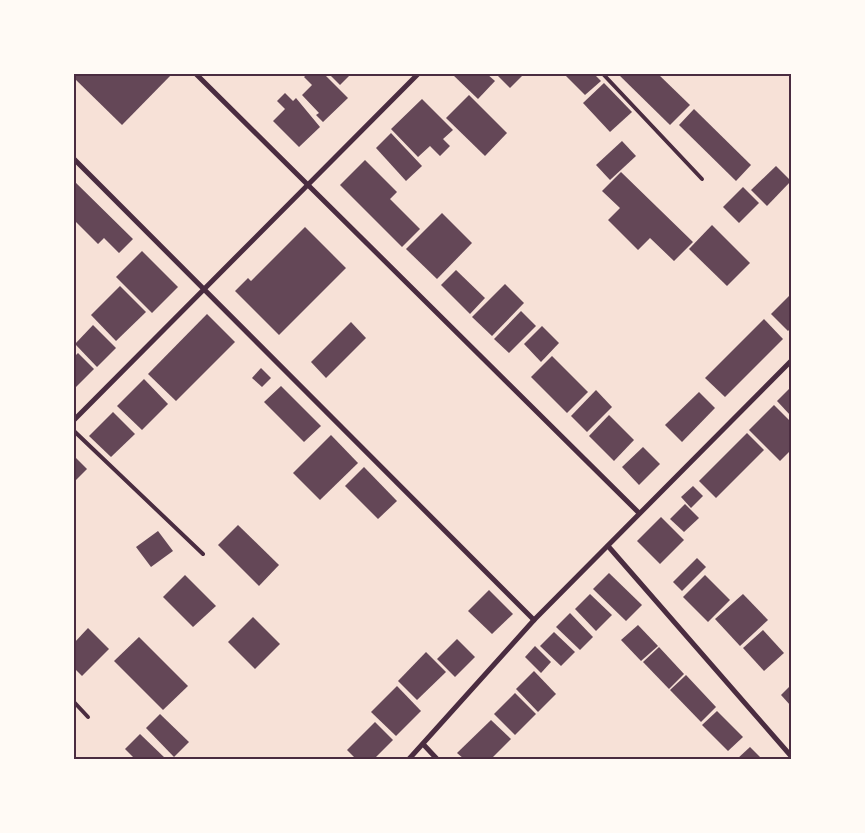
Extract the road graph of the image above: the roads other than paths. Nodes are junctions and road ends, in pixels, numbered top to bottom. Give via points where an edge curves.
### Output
1 (196, 74) edge
2 (418, 74) edge
3 (603, 74) edge
4 (74, 159) edge
5 (702, 179) dead end
6 (307, 184) junction
7 (204, 289) junction
8 (791, 361) edge
9 (74, 420) edge
10 (74, 431) edge
11 (639, 513) junction
12 (608, 546) junction
13 (203, 554) dead end
14 (534, 620) junction
15 (74, 702) edge
16 (88, 717) dead end
17 (423, 744) junction
18 (791, 756) edge
19 (409, 759) edge
20 (437, 759) edge

1 - 6 street
2 - 6 street
3 - 5 lane
4 - 7 street
6 - 7 street
6 - 11 street
7 - 9 street
7 - 14 street
8 - 11 street
10 - 13 lane
11 - 12 street
12 - 14 street
12 - 18 street
14 - 17 street
15 - 16 lane
17 - 19 street
17 - 20 street

